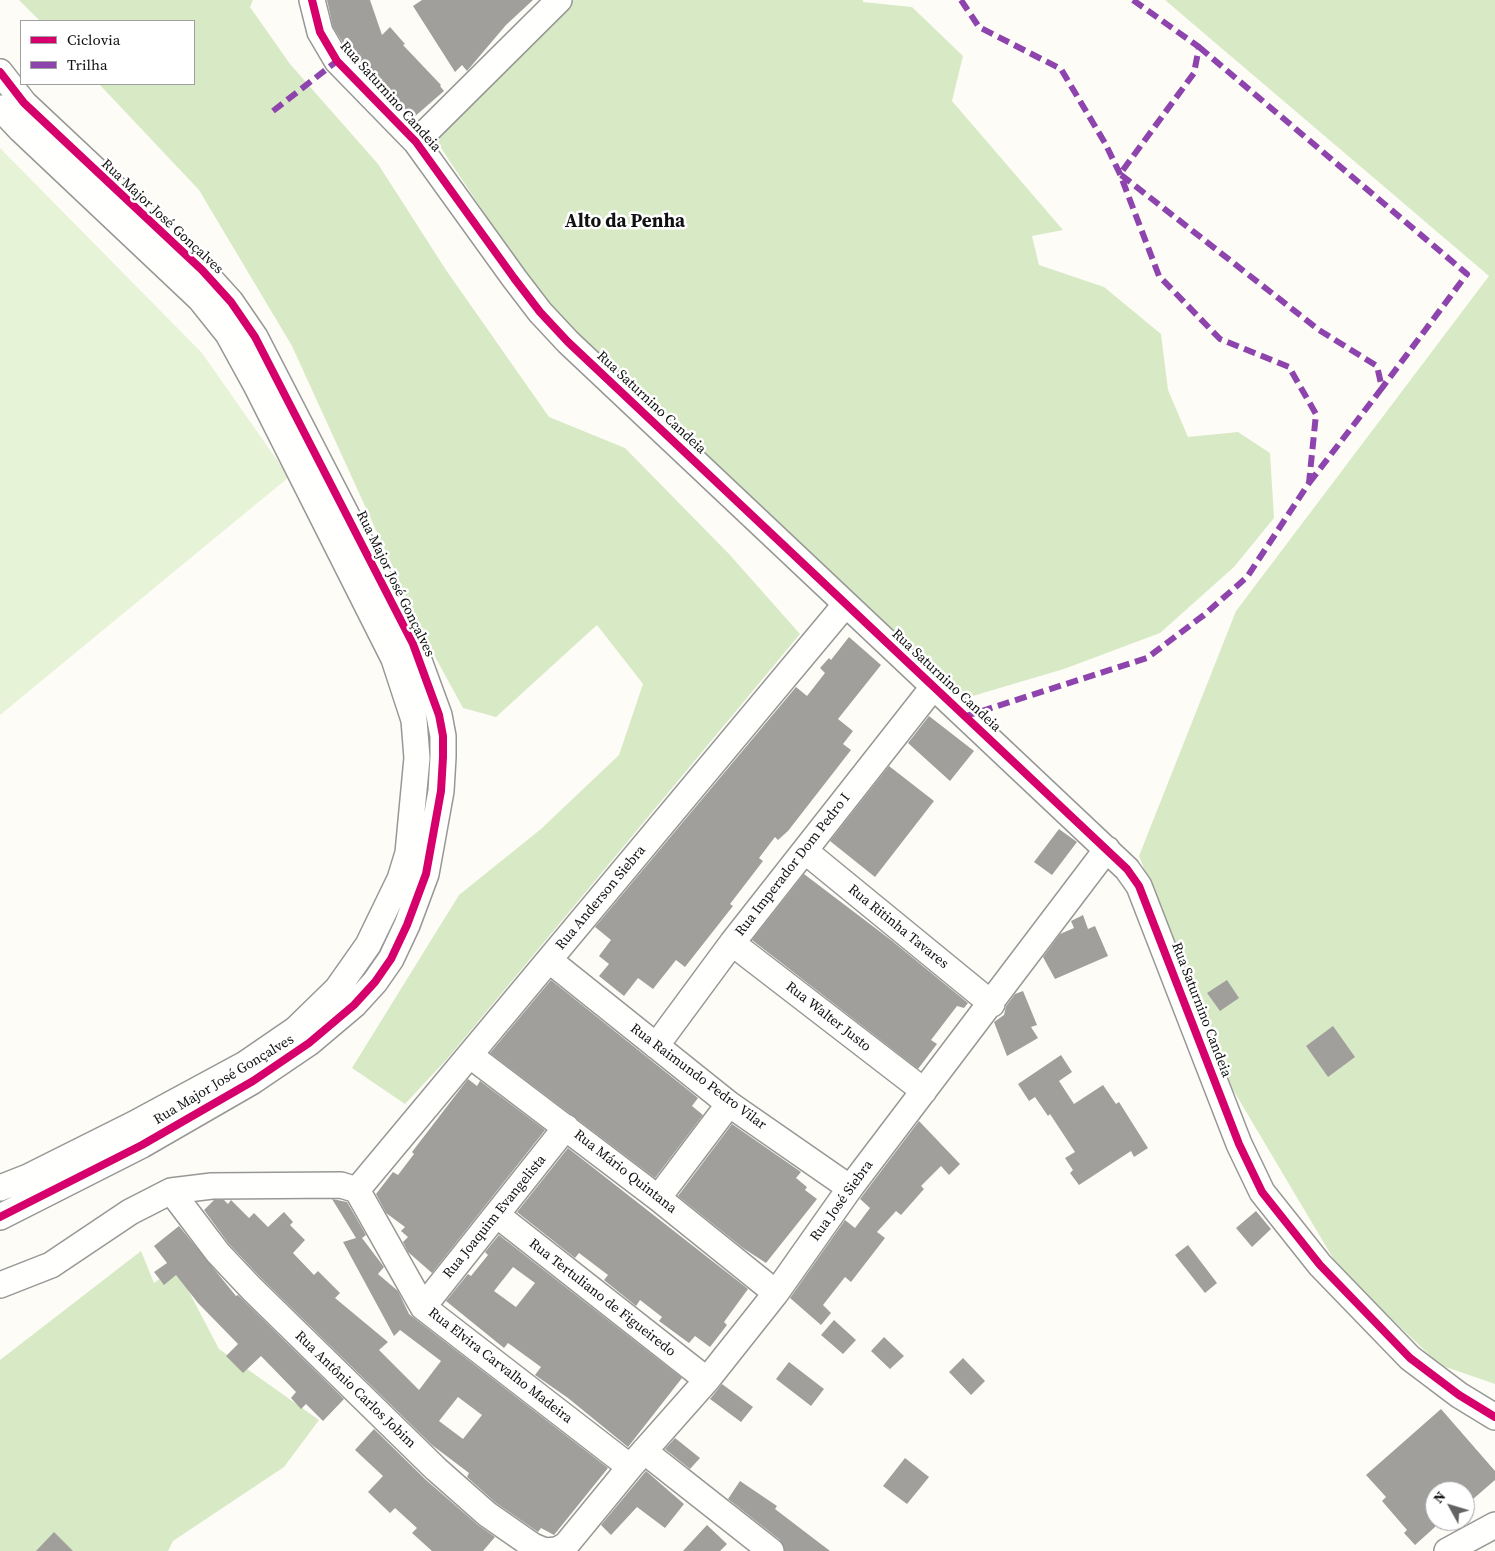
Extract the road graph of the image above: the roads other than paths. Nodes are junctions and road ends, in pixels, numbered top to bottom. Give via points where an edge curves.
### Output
1 (312, 0) edge
2 (560, 0) edge
3 (0, 72) edge
4 (0, 108) edge
5 (416, 142) junction
6 (845, 605) junction
7 (934, 686) junction
8 (1107, 849) junction
9 (805, 851) junction
10 (732, 943) junction
11 (549, 960) junction
12 (992, 1004) junction
13 (656, 1046) junction
14 (471, 1056) junction
15 (924, 1091) junction
16 (730, 1104) junction
17 (566, 1127) junction
18 (0, 1188) edge
19 (850, 1188) junction
20 (357, 1190) junction
21 (172, 1191) junction
22 (658, 1198) junction
23 (497, 1215) junction
24 (0, 1217) edge
25 (0, 1285) edge
26 (776, 1292) junction
27 (423, 1307) junction
28 (707, 1380) junction
29 (1495, 1418) edge
30 (637, 1459) junction
31 (1495, 1526) edge
32 (566, 1545) joint
33 (771, 1551) edge
34 (1447, 1551) edge

1 - 5 street, Rua Saturnino Candeia via 320,32 337,61
2 - 5 street
3 - 24 street, Rua Major José Gonçalves via 31,110 202,270 255,337 414,644 439,715 443,757 441,791 426,874 391,959 354,1005 309,1043 253,1081 142,1144
4 - 18 street, Rua Major José Gonçalves via 200,299 228,334 394,658 414,720 417,758 408,853 400,879 368,945 337,990 296,1029 245,1064 28,1178
5 - 6 street, Rua Saturnino Candeia via 514,278 557,330
6 - 7 street, Rua Saturnino Candeia
6 - 11 street, Rua Anderson Siebra
7 - 8 street, Rua Saturnino Candeia
7 - 9 street, Rua Imperador Dom Pedro I
8 - 12 street, Rua José Siebra
8 - 29 street, Rua Saturnino Candeia via 1139,886 1239,1144 1262,1192 1320,1265 1410,1358
9 - 10 street, Rua Imperador Dom Pedro I
9 - 12 street, Rua Ritinha Tavares
10 - 13 street, Rua Imperador Dom Pedro I
10 - 15 street, Rua Walter Justo
11 - 13 street, Rua Raimundo Pedro Vilar
11 - 14 street, Rua Anderson Siebra
12 - 15 street, Rua José Siebra
13 - 16 street, Rua Raimundo Pedro Vilar
14 - 17 street, Rua Mário Quintana
14 - 20 street, Rua Anderson Siebra
15 - 19 street, Rua José Siebra
16 - 19 street, Rua Raimundo Pedro Vilar
16 - 22 street
17 - 22 street, Rua Mário Quintana
17 - 23 street, Rua Joaquim Evangelista
19 - 26 street, Rua José Siebra
20 - 21 street via 341,1185 212,1186
20 - 27 street, Rua Elvira Carvalho Madeira
21 - 25 street via 130,1212 51,1265
21 - 32 street, Rua Antônio Carlos Jobim via 218,1253 252,1289 436,1469 487,1514 533,1546 557,1550
22 - 26 street, Rua Mário Quintana
23 - 27 street, Rua Joaquim Evangelista
23 - 28 street, Rua Tertuliano de Figueiredo
26 - 28 street, Rua José Siebra
27 - 30 street, Rua Elvira Carvalho Madeira
28 - 30 street, Rua José Siebra
30 - 32 street, Rua José Siebra
30 - 33 street, Rua Elvira Carvalho Madeira
31 - 34 street

